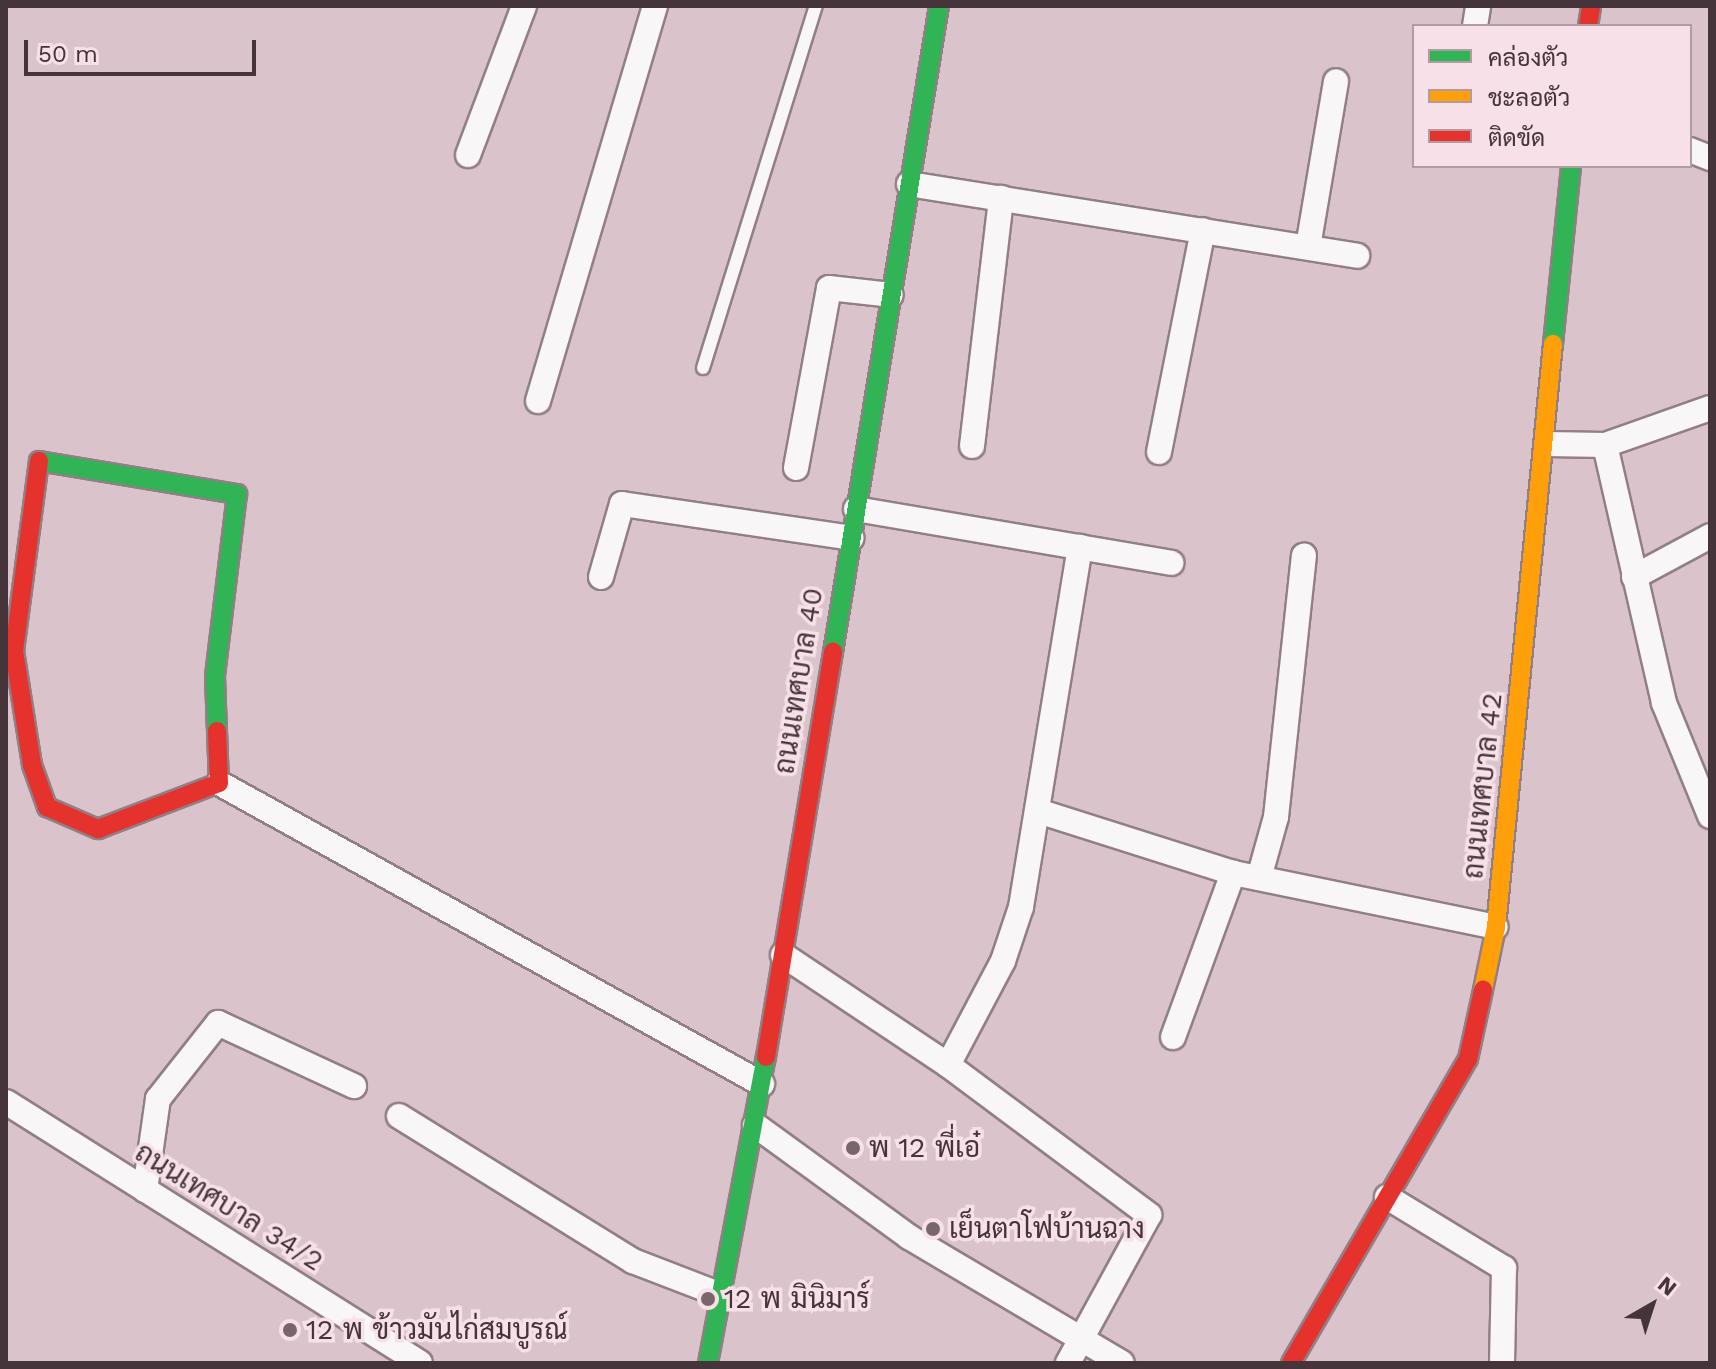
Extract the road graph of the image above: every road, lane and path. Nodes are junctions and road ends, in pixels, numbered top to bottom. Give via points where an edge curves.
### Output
1 (524, 6) edge
2 (655, 6) edge
3 (816, 6) edge
4 (939, 6) edge
5 (1336, 81) dead end
6 (468, 155) dead end
7 (1571, 168) edge
8 (909, 184) junction
9 (1001, 198) junction
10 (1203, 230) junction
11 (1308, 247) junction
12 (1357, 256) dead end
13 (891, 295) junction
14 (703, 368) dead end
15 (538, 401) dead end
16 (1710, 408) edge
17 (1547, 444) junction
18 (1605, 445) junction
19 (972, 446) dead end
20 (1159, 452) dead end
21 (796, 468) dead end
22 (856, 509) junction
23 (1710, 536) edge
24 (851, 538) junction
25 (1080, 547) junction
26 (1304, 555) dead end
27 (1171, 563) dead end
28 (601, 577) dead end
29 (1634, 577) junction
30 (219, 783) junction
31 (1038, 811) junction
32 (1710, 816) edge
33 (1233, 873) junction
34 (1259, 878) junction
35 (1496, 927) junction
36 (783, 955) junction
37 (1173, 1037) dead end
38 (948, 1065) junction
39 (762, 1084) junction
40 (354, 1086) dead end
41 (6, 1102) edge
42 (399, 1116) dead end
43 (755, 1125) junction
44 (145, 1190) junction
45 (1387, 1197) junction
46 (721, 1295) junction
47 (1084, 1339) junction
48 (420, 1363) edge
49 (708, 1363) edge
50 (1068, 1363) edge
51 (1122, 1363) edge
52 (1291, 1363) edge
53 (1502, 1363) edge

1 - 6 street
2 - 15 street
3 - 14 lane
4 - 8 street, ถนนเทศบาล 40
5 - 11 street
7 - 17 street, ถนนเทศบาล 42
8 - 9 street
8 - 13 street, ถนนเทศบาล 40
9 - 10 street
9 - 19 street
10 - 11 street
10 - 20 street
11 - 12 street
13 - 21 street via 829,288
13 - 22 street, ถนนเทศบาล 40
16 - 18 street
17 - 18 street
17 - 35 street, ถนนเทศบาล 42
18 - 29 street
22 - 24 street, ถนนเทศบาล 40
22 - 25 street
23 - 29 street
24 - 28 street via 622,504
24 - 36 street, ถนนเทศบาล 40
25 - 27 street
25 - 31 street
26 - 34 street via 1276,817
29 - 32 street via 1664,703
30 - 30 street via 98,829 47,807 32,765 14,651 39,461 237,494 215,677
30 - 39 street
31 - 33 street
31 - 38 street via 1021,907 1003,961
33 - 34 street
33 - 37 street
34 - 35 street
35 - 45 street, ถนนเทศบาล 42 via 1468,1059
36 - 38 street
36 - 39 street, ถนนเทศบาล 40
38 - 47 street via 1149,1215
39 - 43 street, ถนนเทศบาล 40
40 - 44 street via 218,1023 158,1099
41 - 44 street, ถนนเทศบาล 34/2
42 - 46 street via 633,1261
43 - 46 street, ถนนเทศบาล 40
43 - 47 street via 909,1237
44 - 48 street, ถนนเทศบาล 34/2
45 - 52 street, ถนนเทศบาล 42
45 - 53 street via 1504,1268
46 - 49 street, ถนนเทศบาล 40
47 - 50 street
47 - 51 street

